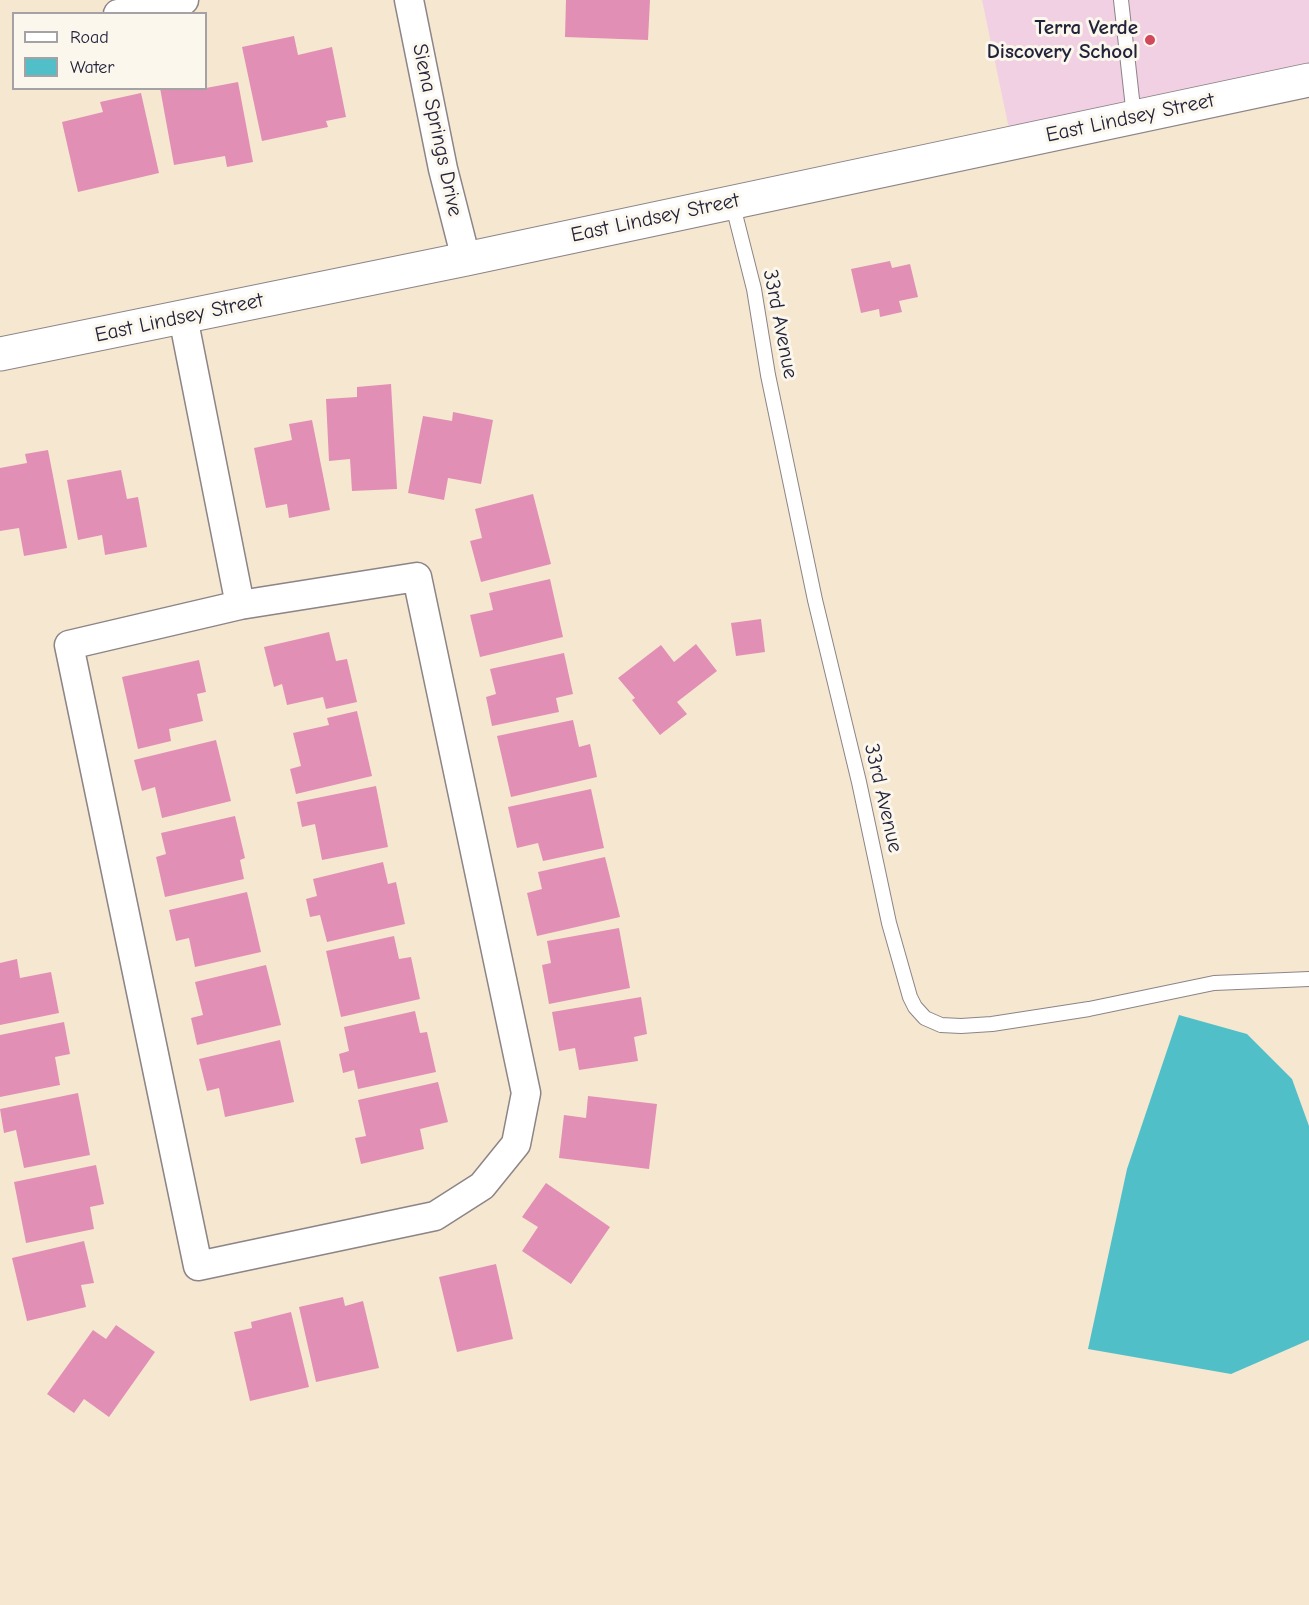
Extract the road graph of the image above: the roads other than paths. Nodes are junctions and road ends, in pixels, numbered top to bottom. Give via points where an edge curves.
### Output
1 (184, 0) edge
2 (409, 0) edge
3 (1121, 0) edge
4 (127, 12) edge
5 (1309, 80) edge
6 (1134, 118) junction
7 (732, 202) junction
8 (466, 259) junction
9 (183, 317) junction
10 (0, 354) edge
11 (240, 606) junction
12 (1309, 980) edge

1 - 4 street
2 - 8 street, Siena Springs Drive via 443,169
3 - 6 lane
5 - 6 street, East Lindsey Street
6 - 7 street, East Lindsey Street
7 - 8 street, East Lindsey Street
7 - 12 lane, 33rd Avenue via 754,289 815,600 889,923 915,1007 925,1018 941,1025 992,1024 1214,983
8 - 9 street, East Lindsey Street
9 - 10 street, East Lindsey Street
9 - 11 street
11 - 11 street via 69,645 198,1266 435,1216 482,1186 516,1144 526,1094 417,577

